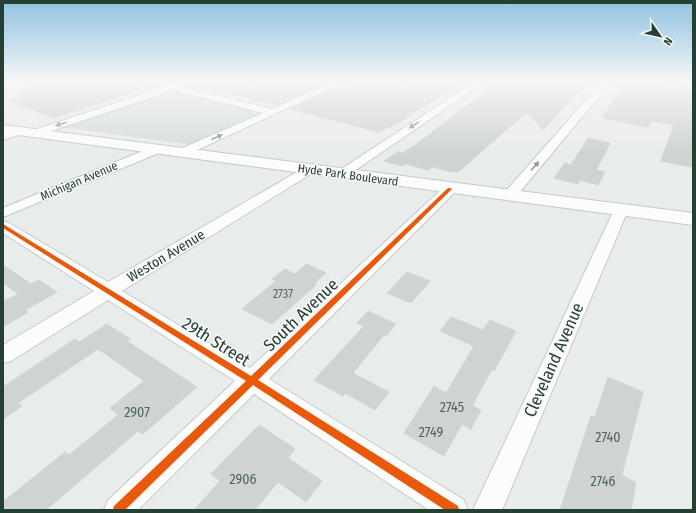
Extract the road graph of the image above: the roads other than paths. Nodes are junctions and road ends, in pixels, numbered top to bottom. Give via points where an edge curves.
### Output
1 (115, 105) edge
2 (244, 105) edge
3 (288, 105) edge
4 (446, 105) edge
5 (588, 105) edge
6 (272, 112) junction
7 (3, 129) edge
8 (28, 132) junction
9 (3, 137) edge
10 (155, 150) junction
11 (182, 153) junction
12 (309, 169) junction
13 (342, 173) junction
14 (450, 189) junction
15 (510, 196) junction
16 (621, 210) junction
17 (3, 213) edge
18 (693, 219) edge
19 (3, 226) edge
20 (107, 292) junction
21 (3, 355) edge
22 (253, 381) junction
23 (118, 510) edge
24 (454, 510) edge
25 (487, 510) edge

1 -> 8 street
2 - 6 street
3 - 6 street
4 -> 13 street
15 -> 5 street
11 -> 6 street
7 - 8 main road, Hyde Park Boulevard
8 - 9 street
8 - 10 main road, Hyde Park Boulevard
10 - 11 main road, Hyde Park Boulevard
10 - 17 street, Michigan Avenue
11 - 12 main road, Hyde Park Boulevard
12 - 13 main road, Hyde Park Boulevard
12 - 20 street, Weston Avenue
13 - 14 main road, Hyde Park Boulevard
14 - 15 main road, Hyde Park Boulevard
14 - 22 street, South Avenue
15 - 16 main road, Hyde Park Boulevard
16 - 18 main road, Hyde Park Boulevard
16 - 25 street, Cleveland Avenue
19 - 20 street, 29th Street
20 - 21 street, Weston Avenue
20 - 22 street, 29th Street
22 - 23 street, South Avenue
22 - 24 street, 29th Street

